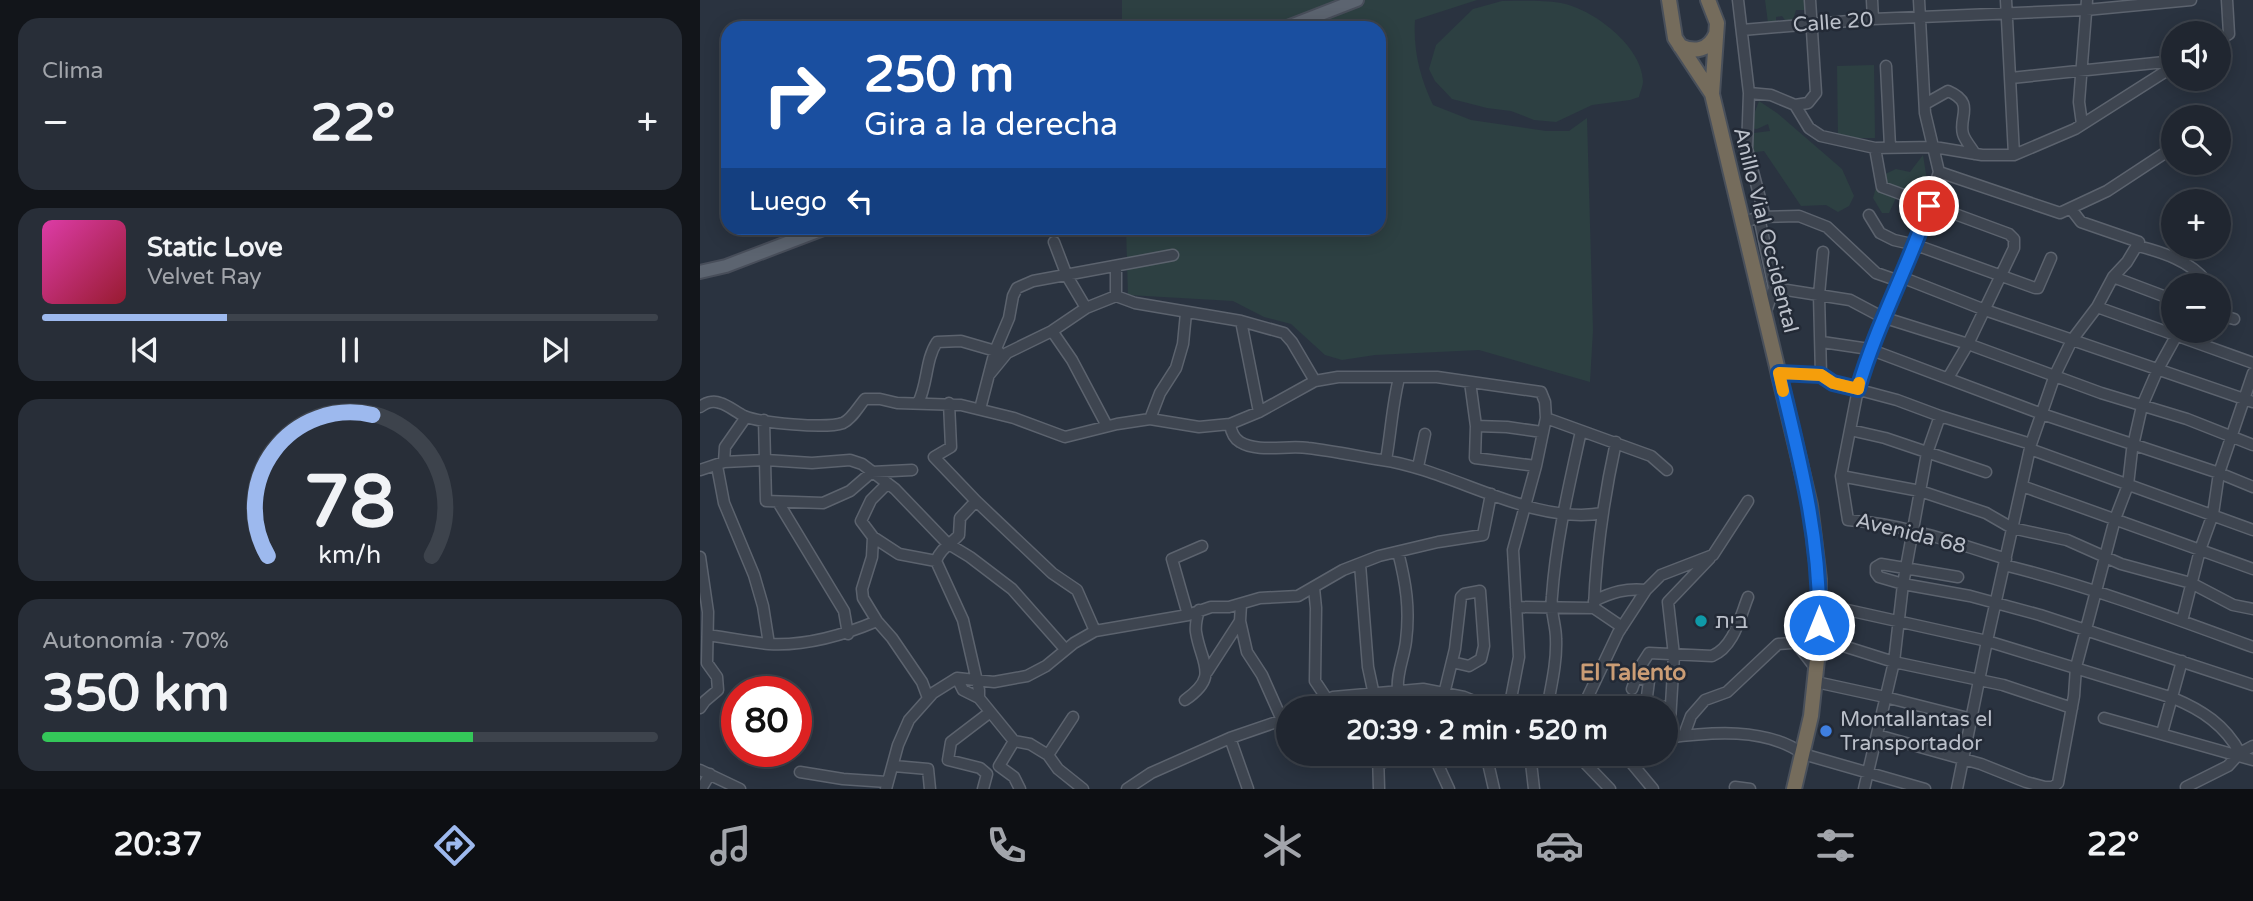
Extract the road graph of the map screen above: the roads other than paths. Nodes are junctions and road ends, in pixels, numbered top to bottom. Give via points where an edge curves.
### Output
1 (1357, 0) edge
2 (1669, 0) edge
3 (1708, 0) edge
4 (1738, 0) edge
5 (1810, 0) edge
6 (1872, 0) edge
7 (1919, 0) edge
8 (2006, 0) edge
9 (2191, 0) edge
10 (2227, 0) edge
11 (2177, 1) edge
12 (2086, 5) edge
13 (2007, 13) junction
14 (1920, 18) junction
15 (1873, 19) junction
16 (1303, 21) edge
17 (2228, 21) edge
18 (1812, 24) junction
19 (1742, 30) junction
20 (1717, 33) junction
21 (1680, 46) junction
22 (1886, 65) dead end
23 (2161, 65) edge
24 (2081, 70) junction
25 (2161, 72) edge
26 (2011, 78) junction
27 (1749, 93) junction
28 (1712, 94) junction
29 (1925, 104) junction
30 (1795, 105) junction
31 (2082, 124) junction
32 (1890, 147) junction
33 (1934, 147) junction
34 (1875, 148) junction
35 (1975, 154) junction
36 (2014, 155) junction
37 (2161, 156) edge
38 (1939, 172) junction
39 (1929, 206) junction
40 (2071, 209) junction
41 (1869, 215) dead end
42 (1762, 217) junction
43 (1742, 223) junction
44 (808, 235) edge
45 (1054, 242) dead end
46 (1916, 245) junction
47 (2138, 246) junction
48 (1824, 252) dead end
49 (1173, 255) dead end
50 (2052, 258) dead end
51 (1116, 266) junction
52 (700, 272) edge
53 (2200, 273) edge
54 (2000, 275) junction
55 (1067, 276) junction
56 (2113, 277) junction
57 (1900, 279) junction
58 (1774, 288) junction
59 (1819, 295) junction
60 (2161, 295) edge
61 (1116, 296) junction
62 (2097, 307) junction
63 (1086, 308) junction
64 (1985, 310) junction
65 (1186, 313) junction
66 (1765, 314) junction
67 (1882, 317) junction
68 (2231, 318) edge
69 (2234, 319) dead end
70 (1241, 321) junction
71 (2161, 328) edge
72 (1052, 331) junction
73 (2072, 340) junction
74 (1822, 342) junction
75 (2173, 343) edge
76 (2201, 343) edge
77 (1968, 344) junction
78 (1869, 349) junction
79 (995, 351) junction
80 (1007, 353) junction
81 (2253, 363) edge
82 (2158, 369) junction
83 (1779, 373) junction
84 (2253, 373) edge
85 (989, 375) junction
86 (1821, 375) junction
87 (2055, 375) junction
88 (1399, 378) junction
89 (1948, 378) junction
90 (1315, 381) junction
91 (1469, 382) junction
92 (1858, 389) junction
93 (2248, 400) edge
94 (949, 403) junction
95 (918, 404) junction
96 (2142, 406) junction
97 (700, 407) edge
98 (980, 409) junction
99 (1259, 412) junction
100 (2042, 414) junction
101 (1940, 416) junction
102 (746, 417) junction
103 (1546, 418) junction
104 (1150, 419) junction
105 (764, 420) junction
106 (1230, 424) junction
107 (1107, 426) junction
108 (1476, 426) junction
109 (1850, 430) junction
110 (1581, 431) junction
111 (1542, 432) junction
112 (1425, 434) dead end
113 (2230, 436) junction
114 (1616, 442) junction
115 (2133, 444) junction
116 (2253, 446) edge
117 (2031, 447) junction
118 (1927, 453) junction
119 (766, 460) junction
120 (1386, 460) junction
121 (720, 464) junction
122 (1536, 466) junction
123 (1418, 467) junction
124 (700, 470) edge
125 (912, 470) dead end
126 (1667, 470) dead end
127 (872, 472) junction
128 (1986, 472) dead end
129 (2218, 473) junction
130 (1841, 477) junction
131 (887, 484) junction
132 (2128, 485) junction
133 (2022, 486) junction
134 (2253, 487) edge
135 (1920, 491) junction
136 (1491, 494) junction
137 (976, 501) junction
138 (1748, 501) dead end
139 (778, 502) junction
140 (1527, 505) junction
141 (1602, 513) junction
142 (1562, 514) junction
143 (2213, 514) junction
144 (2115, 519) junction
145 (2012, 528) junction
146 (1914, 529) junction
147 (2253, 530) edge
148 (873, 537) junction
149 (947, 543) junction
150 (1202, 546) dead end
151 (2200, 550) junction
152 (1398, 552) junction
153 (1713, 555) junction
154 (700, 556) edge
155 (2104, 556) junction
156 (936, 561) junction
157 (2005, 562) junction
158 (1360, 564) junction
159 (1906, 569) junction
160 (2253, 569) edge
161 (1958, 577) dead end
162 (2191, 583) junction
163 (1903, 584) junction
164 (1314, 588) junction
165 (1646, 590) junction
166 (2096, 592) junction
167 (1748, 597) dead end
168 (1996, 602) junction
169 (1241, 604) junction
170 (1594, 605) junction
171 (1516, 607) junction
172 (1551, 607) junction
173 (1843, 609) junction
174 (2253, 609) edge
175 (1199, 610) junction
176 (1820, 610) junction
177 (1188, 615) junction
178 (877, 621) junction
179 (1240, 621) junction
180 (2182, 621) junction
181 (1898, 622) junction
182 (1622, 627) junction
183 (1095, 631) junction
184 (2087, 632) junction
185 (848, 634) junction
186 (708, 635) junction
187 (1987, 640) junction
188 (1819, 641) junction
189 (1796, 643) junction
190 (769, 644) junction
191 (1837, 644) junction
192 (2253, 647) edge
193 (1065, 649) junction
194 (1674, 655) junction
195 (2182, 661) junction
196 (1452, 662) junction
197 (1894, 662) junction
198 (2076, 667) junction
199 (1207, 672) junction
200 (1816, 676) junction
201 (1636, 677) junction
202 (957, 678) junction
203 (1980, 681) junction
204 (977, 682) junction
205 (2253, 685) edge
206 (1632, 689) dead end
207 (1398, 691) junction
208 (1373, 694) junction
209 (1444, 694) junction
210 (1326, 696) edge
211 (1355, 696) edge
212 (1457, 696) edge
213 (1512, 696) edge
214 (1549, 696) edge
215 (1587, 696) edge
216 (1647, 696) edge
217 (1671, 696) edge
218 (1885, 697) junction
219 (928, 698) junction
220 (979, 698) junction
221 (2173, 698) junction
222 (1185, 700) dead end
223 (1276, 702) edge
224 (700, 708) edge
225 (2072, 708) junction
226 (989, 713) junction
227 (1073, 717) dead end
228 (2104, 718) dead end
229 (1972, 719) junction
230 (1276, 722) edge
231 (2162, 733) junction
232 (1684, 735) junction
233 (1877, 735) junction
234 (1678, 736) edge
235 (1230, 738) junction
236 (1014, 741) junction
237 (2253, 746) edge
238 (1803, 754) junction
239 (1048, 755) junction
240 (2239, 755) junction
241 (1964, 759) junction
242 (2253, 760) edge
243 (894, 766) junction
244 (999, 766) junction
245 (1378, 766) edge
246 (1438, 766) edge
247 (1489, 766) edge
248 (1531, 766) edge
249 (1588, 766) edge
250 (1634, 766) edge
251 (705, 772) edge
252 (800, 772) dead end
253 (987, 774) junction
254 (1866, 774) junction
255 (886, 785) edge
256 (2186, 787) dead end
257 (1735, 788) edge
258 (701, 789) edge
259 (740, 789) edge
260 (930, 789) edge
261 (983, 789) edge
262 (1020, 789) edge
263 (1083, 789) edge
264 (1127, 789) edge
265 (1248, 789) edge
266 (1380, 789) edge
267 (1449, 789) edge
268 (1494, 789) edge
269 (1534, 789) edge
270 (1610, 789) edge
271 (1653, 789) edge
272 (1750, 789) edge
273 (1794, 789) edge
274 (1864, 789) edge
275 (1925, 789) edge
276 (1957, 789) edge

1 - 16 main road
2 - 21 highway, Anillo Vial Occidental via 1671,27
3 - 20 highway, Anillo Vial Occidental
4 - 19 street
5 - 18 street
6 - 15 street
7 - 14 street, Avenida 68
8 - 13 street
9 - 11 street, Calle 20
10 - 17 street
11 - 12 street, Calle 20
12 - 13 street, Calle 20
12 - 24 street
13 - 14 street, Calle 20
13 - 26 street
14 - 15 street, Calle 20
14 - 29 street, Avenida 68
15 - 18 street, Calle 20
18 - 19 street, Calle 20
18 - 30 street via 1816,93 1808,103
19 - 27 street
20 - 21 highway via 1702,49
20 - 28 highway, Anillo Vial Occidental
21 - 28 highway, Anillo Vial Occidental
22 - 32 street
23 - 24 street
24 - 26 street
24 - 31 street
25 - 31 street
26 - 36 street
27 - 30 street via 1771,95
27 - 42 street via 1746,149
28 - 43 highway, Anillo Vial Occidental
29 - 33 street, Avenida 68
29 - 35 street via 1948,91 1956,95 1965,110 1963,134
30 - 34 street via 1821,136
31 - 36 street
32 - 33 street
32 - 34 street
33 - 35 street
33 - 38 street, Avenida 68
34 - 39 street via 1882,187
35 - 36 street
37 - 40 street
38 - 39 street, Avenida 68
38 - 40 street via 2060,213
39 - 46 street, Avenida 68
39 - 54 street via 2009,233 2014,248
40 - 47 street via 2081,222 2132,238
41 - 46 street via 1880,233
42 - 43 street
42 - 57 street via 1799,216 1827,227 1876,273
42 - 58 street
43 - 66 highway, Anillo Vial Occidental
44 - 52 main road
45 - 55 street
46 - 54 street
46 - 57 street, Avenida 68
47 - 53 street via 2159,251
47 - 56 street
48 - 59 street
49 - 51 street
50 - 54 street via 2038,288
51 - 55 street
51 - 61 street
54 - 64 street
55 - 63 street
55 - 79 street via 1017,288
56 - 60 street
56 - 62 street
57 - 64 street
57 - 67 street, Avenida 68
58 - 59 street
58 - 66 street
59 - 67 street via 1850,300
59 - 74 street
61 - 63 street
61 - 65 street
62 - 71 street
62 - 73 street
63 - 72 street
64 - 73 street
64 - 77 street
65 - 70 street
65 - 104 street via 1176,368
66 - 83 highway, Anillo Vial Occidental
67 - 77 street
67 - 78 street, Avenida 68
68 - 69 street
70 - 90 street via 1284,333
70 - 99 street
72 - 80 street
72 - 107 street
73 - 82 street
73 - 87 street
74 - 78 street
74 - 86 street
75 - 82 street
76 - 81 street
77 - 87 street
77 - 89 street
78 - 89 street
78 - 92 street, Avenida 68
79 - 80 street
79 - 85 street
79 - 95 street via 961,341 937,342
80 - 85 street
82 - 93 street
82 - 96 street
83 - 86 street
83 - 176 highway, Anillo Vial Occidental via 1810,505
84 - 93 street
85 - 98 street
86 - 92 street
87 - 96 street
87 - 100 street
88 - 90 street
88 - 91 street
88 - 120 street
89 - 100 street
90 - 99 street
91 - 103 street via 1541,391
91 - 108 street
92 - 101 street
92 - 109 street, Avenida 68
93 - 113 street
94 - 95 street
94 - 98 street
94 - 137 street via 951,447 934,457
95 - 105 street via 865,399 841,424
96 - 113 street
96 - 115 street
97 - 102 street via 718,402
98 - 107 street via 1065,437
99 - 106 street
100 - 115 street
100 - 117 street
101 - 117 street
101 - 118 street
102 - 105 street
102 - 121 street via 725,447
103 - 110 street
103 - 111 street
104 - 106 street via 1199,427
104 - 107 street
105 - 119 street
106 - 120 street via 1238,441 1251,446 1307,447
108 - 111 street
108 - 122 street via 1475,458
109 - 118 street
109 - 130 street, Avenida 68
110 - 114 street
110 - 142 street
111 - 122 street
112 - 123 street
113 - 116 street
113 - 129 street
114 - 126 street via 1651,456
114 - 141 street
115 - 129 street
115 - 132 street
117 - 132 street
117 - 133 street
118 - 128 street
118 - 135 street
119 - 121 street
119 - 127 street via 850,460
119 - 139 street via 766,500
120 - 123 street
121 - 124 street
121 - 190 street via 724,503 754,575
122 - 140 street
123 - 136 street
125 - 127 street
127 - 131 street
127 - 139 street via 850,491 823,503
129 - 134 street
129 - 143 street
130 - 135 street
130 - 146 street, Avenida 68 via 1848,520
131 - 148 street via 871,500 861,521
131 - 149 street
132 - 143 street
132 - 144 street
133 - 144 street
133 - 145 street
135 - 145 street via 1986,513
135 - 146 street
136 - 140 street
136 - 152 street via 1483,535
137 - 149 street via 960,518 959,535
137 - 183 street via 1052,573 1077,590
138 - 153 street
139 - 185 street via 844,611
140 - 142 street
140 - 171 street via 1513,550
141 - 142 street via 1584,517
141 - 170 street
142 - 172 street
143 - 147 street
143 - 151 street
144 - 151 street
144 - 155 street
145 - 155 street via 2067,540
145 - 157 street
146 - 157 street, Avenida 68
146 - 159 street
148 - 156 street via 899,554
148 - 178 street via 862,589
149 - 156 street
149 - 193 street via 1012,589
150 - 177 street via 1172,559
151 - 160 street
151 - 162 street
152 - 158 street
152 - 207 street via 1408,592
153 - 165 street via 1661,575
153 - 194 street via 1668,602
154 - 186 street
155 - 162 street
155 - 166 street
156 - 204 street via 964,620
157 - 166 street, Avenida 68
157 - 168 street
158 - 164 street
158 - 208 street
159 - 161 street
159 - 163 street
159 - 163 street via 1876,567 1879,577
162 - 174 street via 2233,605
162 - 180 street
163 - 168 street
163 - 181 street
164 - 169 street via 1298,596
164 - 210 street via 1315,681
165 - 170 street via 1615,591
165 - 182 street
166 - 180 street, Avenida 68
166 - 184 street
167 - 194 street via 1720,652
168 - 184 street
168 - 187 street
169 - 175 street
169 - 179 street
170 - 172 street
170 - 182 street
171 - 172 street
171 - 213 street via 1519,657
172 - 214 street via 1557,636
173 - 176 street
173 - 181 street
173 - 191 street
175 - 177 street
175 - 199 street via 1195,629
176 - 188 highway, Anillo Vial Occidental
177 - 183 street
178 - 185 street
178 - 219 street via 922,682
179 - 199 street
179 - 223 street via 1247,652
180 - 192 street, Avenida 68
181 - 187 street
181 - 197 street
182 - 215 street
183 - 193 street
184 - 195 street
184 - 198 street
185 - 190 street
186 - 190 street
186 - 224 street via 707,663 717,677 718,690
187 - 198 street
187 - 203 street
188 - 189 street
188 - 191 street
188 - 200 highway, Anillo Vial Occidental
189 - 200 street
189 - 232 street via 1778,644 1727,692 1706,700 1691,716
191 - 197 street
193 - 204 street via 1027,677
194 - 201 street via 1649,653
194 - 217 street
195 - 205 street
195 - 221 street
196 - 196 street via 1461,597 1479,591 1481,659 1469,666
196 - 209 street
197 - 203 street
197 - 218 street
198 - 221 street
198 - 225 street
199 - 222 street via 1201,687
200 - 218 street
200 - 238 highway, Anillo Vial Occidental
201 - 206 street
201 - 216 street via 1649,681
202 - 204 street
202 - 219 street
202 - 220 street via 963,690
203 - 225 street
203 - 229 street
204 - 220 street
207 - 208 street
207 - 209 street
208 - 211 street
209 - 212 street
218 - 229 street
218 - 233 street
219 - 243 street via 909,720
220 - 226 street
221 - 231 street
221 - 240 street via 2197,708 2225,730
225 - 241 street via 2058,783 2053,787
226 - 236 street
226 - 253 street via 951,742 948,760
227 - 239 street
228 - 231 street
229 - 241 street
230 - 235 street
231 - 240 street
232 - 234 street
232 - 238 street via 1747,734 1790,744
233 - 241 street
233 - 254 street
235 - 264 street via 1151,773
235 - 265 street
236 - 239 street
236 - 244 street
237 - 240 street
238 - 254 street
238 - 273 highway, Anillo Vial Occidental
239 - 263 street
240 - 242 street
240 - 256 street via 2228,766
241 - 276 street
243 - 255 street
243 - 260 street via 928,769
244 - 253 street
244 - 262 street via 1014,777
245 - 266 street
246 - 267 street
247 - 268 street
248 - 269 street
249 - 270 street
250 - 271 street
251 - 258 street
251 - 259 street
252 - 255 street
253 - 261 street
254 - 274 street
254 - 275 street
257 - 272 street

